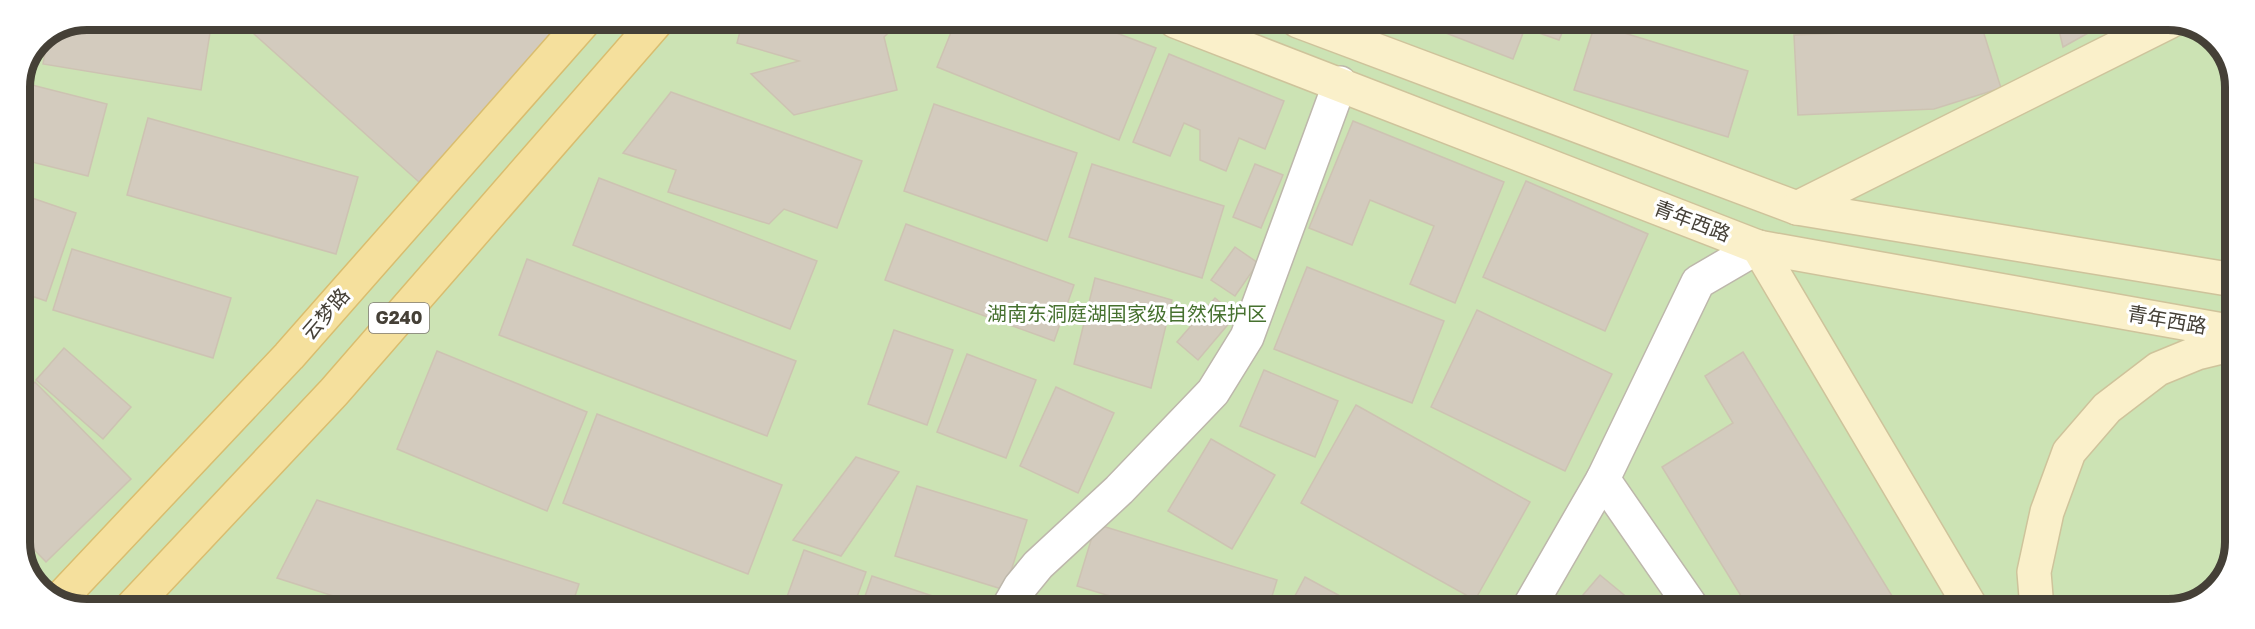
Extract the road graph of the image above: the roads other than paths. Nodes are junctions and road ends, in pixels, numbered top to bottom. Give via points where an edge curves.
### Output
1 (576, 30) edge
2 (649, 30) edge
3 (1198, 30) edge
4 (1322, 30) edge
5 (2153, 30) edge
6 (1340, 83) junction
7 (1797, 208) junction
8 (1758, 247) junction
9 (2225, 278) edge
10 (2225, 330) edge
11 (2225, 346) edge
12 (1603, 479) junction
13 (65, 594) edge
14 (140, 599) edge
15 (1013, 599) edge
16 (1534, 599) edge
17 (1686, 599) edge
18 (1966, 599) edge
19 (2036, 599) edge

1 - 13 main road, 云梦路 / G240 via 289,356
2 - 14 main road, G240 via 334,392
3 - 6 main road, 青年西路
4 - 7 main road
5 - 7 main road
6 - 8 main road, 青年西路
6 - 15 street via 1246,337 1213,392 1119,490 1038,565
7 - 9 main road
8 - 10 main road, 青年西路
8 - 12 street via 1698,282
8 - 18 main road
11 - 19 main road via 2158,369 2108,408 2069,452 2047,512 2034,572
12 - 16 street
12 - 17 street

